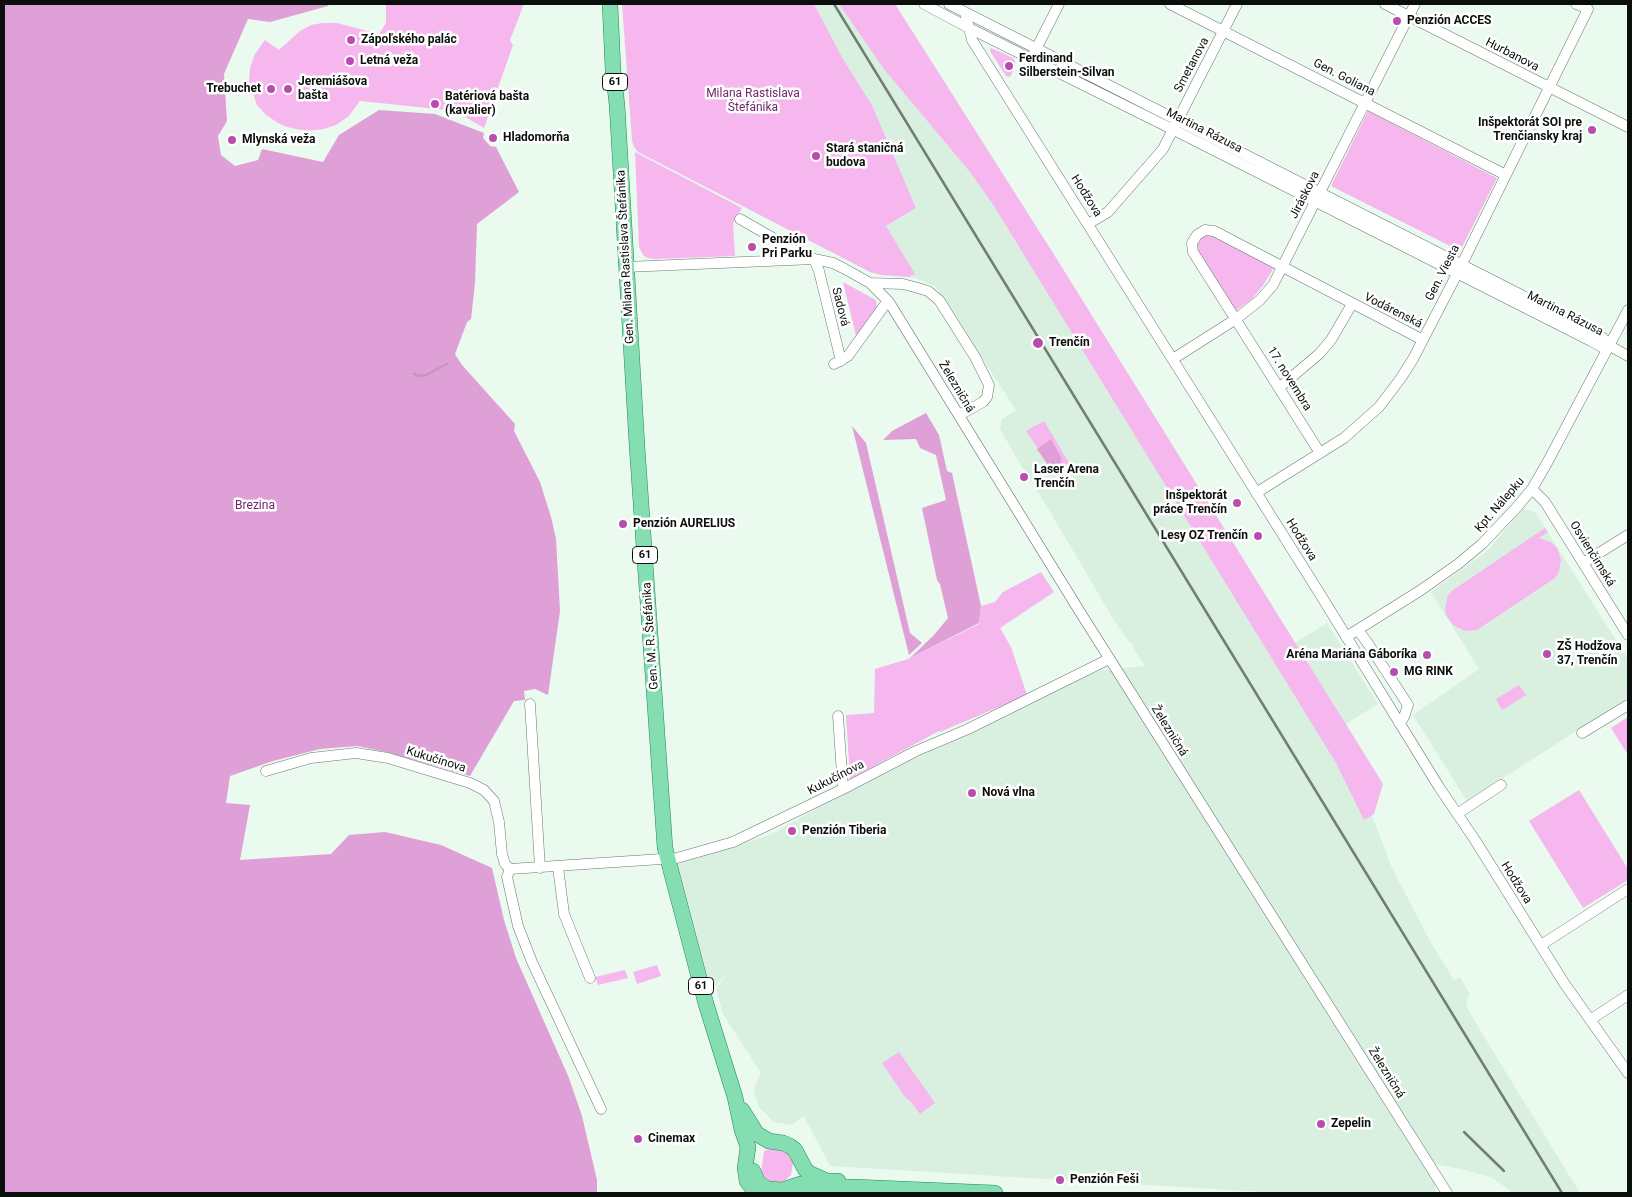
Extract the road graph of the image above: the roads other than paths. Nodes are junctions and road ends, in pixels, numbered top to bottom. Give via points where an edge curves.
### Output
1 (610, 4) edge
2 (924, 4) edge
3 (949, 4) edge
4 (1059, 4) edge
5 (1170, 4) edge
6 (1237, 4) edge
7 (1385, 4) edge
8 (1415, 4) edge
9 (1576, 4) edge
10 (965, 12) junction
11 (1409, 16) junction
12 (970, 29) junction
13 (1224, 31) junction
14 (1036, 48) junction
15 (1032, 59) junction
16 (1550, 88) junction
17 (1365, 103) junction
18 (1175, 124) junction
19 (1628, 127) edge
20 (1506, 175) junction
21 (1318, 197) junction
22 (740, 219) dead end
23 (1088, 224) junction
24 (812, 259) junction
25 (1462, 264) junction
26 (626, 267) junction
27 (1282, 267) junction
28 (1457, 274) junction
29 (870, 283) junction
30 (889, 302) junction
31 (1352, 304) junction
32 (1628, 310) edge
33 (1236, 319) junction
34 (1423, 340) junction
35 (1610, 346) junction
36 (631, 353) joint
37 (1628, 356) edge
38 (1173, 359) junction
39 (1280, 387) junction
40 (959, 415) junction
41 (1320, 453) junction
42 (1532, 489) junction
43 (1256, 493) junction
44 (1628, 535) edge
45 (1583, 564) junction
46 (1358, 630) junction
47 (1628, 635) edge
48 (1346, 637) junction
49 (1109, 659) junction
50 (530, 704) dead end
51 (1628, 705) edge
52 (838, 716) dead end
53 (1399, 723) junction
54 (1582, 733) dead end
55 (266, 771) dead end
56 (1501, 785) dead end
57 (843, 789) junction
58 (1457, 814) junction
59 (667, 858) junction
60 (558, 867) junction
61 (540, 868) junction
62 (510, 869) junction
63 (1628, 889) edge
64 (1541, 945) junction
65 (590, 978) dead end
66 (1628, 994) edge
67 (1590, 1020) junction
68 (1628, 1073) edge
69 (601, 1109) dead end
70 (742, 1114) junction
71 (798, 1144) junction
72 (757, 1150) junction
73 (801, 1162) junction
74 (835, 1185) junction
75 (755, 1190) edge
76 (792, 1190) edge
77 (925, 1192) edge
78 (994, 1193) edge
79 (1446, 1193) edge

1 - 26 main road, Gen. Milana Rastislava Štefánika / 61
2 - 12 street, Martina Rázusa
3 - 10 street, Martina Rázusa
4 - 14 street
5 - 13 street, Gen. Goliana
6 - 13 street, Smetanova
7 - 11 street, Hurbanova
8 - 11 street, Jiráskova
9 - 16 street, Gen. Viesta via 1588,10
10 - 12 street, Hodžova
10 - 14 street, Martina Rázusa
11 - 16 street, Hurbanova
11 - 17 street, Jiráskova
12 - 15 street, Martina Rázusa
12 - 23 street, Hodžova via 972,40
13 - 17 street, Gen. Goliana
13 - 18 street, Smetanova
14 - 15 street
14 - 18 street, Martina Rázusa
15 - 18 street, Martina Rázusa
16 - 19 street, Hurbanova
16 - 20 street, Gen. Viesta
17 - 20 street, Gen. Goliana
17 - 21 street, Jiráskova
18 - 21 street, Martina Rázusa
18 - 23 street, Smetanova via 1163,149 1108,212
20 - 25 street, Gen. Viesta
21 - 25 street, Martina Rázusa
21 - 27 street, Jiráskova
21 - 28 street, Martina Rázusa
22 - 24 street
23 - 38 street, Hodžova
24 - 26 street
24 - 29 street via 833,263
24 - 30 street, Sadová via 819,271 837,362 848,356
25 - 28 street, Gen. Viesta
25 - 35 street, Martina Rázusa via 1596,333
26 - 36 main road, Gen. Milana Rastislava Štefánika / 61
27 - 31 street, Vodárenská
27 - 33 street, Jiráskova via 1260,300
27 - 33 street, Vodárenská via 1214,231 1205,230 1194,238 1193,252
28 - 34 street, Gen. Viesta
28 - 35 street, Martina Rázusa via 1602,347
29 - 30 street, Železničná
29 - 40 street via 903,284 928,291 939,300 989,384 983,402
30 - 40 street, Železničná
31 - 34 street, Vodárenská
31 - 39 street, Vodárenská via 1319,354
32 - 35 street, Kpt. Nálepku
33 - 38 street, Jiráskova
33 - 39 street, 17. novembra
34 - 41 street, Gen. Viesta via 1379,407 1344,438
35 - 37 street
35 - 42 street, Kpt. Nálepku
36 - 59 main road, Gen. M. R. Štefánika / 61
38 - 43 street, Hodžova
39 - 41 street, 17. novembra
40 - 49 street, Železničná
41 - 43 street, Gen. Viesta
42 - 45 street, Osvienčimská via 1545,502
42 - 46 street, Kpt. Nálepku via 1482,544 1422,590
43 - 48 street, Hodžova
44 - 45 street
45 - 47 street, Osvienčimská
46 - 48 street, Kpt. Nálepku
46 - 53 street via 1408,705
48 - 53 street, Hodžova
49 - 57 street, Kukučínova
49 - 79 street, Železničná
50 - 61 street
51 - 54 street
52 - 57 street
53 - 58 street, Hodžova
55 - 62 street, Kukučínova via 311,758 356,753 388,758 470,783 494,800 502,854
56 - 58 street
57 - 59 street, Kukučínova via 733,842
58 - 64 street, Hodžova
59 - 60 street, Kukučínova
59 - 70 main road, 61 via 706,1004 734,1098
60 - 61 street, Kukučínova
60 - 65 street via 564,914
61 - 62 street, Kukučínova
62 - 69 street via 508,877 518,926
63 - 64 street
64 - 67 street, Hodžova
66 - 67 street
67 - 68 street, Hodžova
70 - 71 main road via 770,1132 792,1136
70 - 72 main road, 61
71 - 73 main road
71 - 74 main road via 808,1163
72 - 73 main road via 783,1143 790,1146
72 - 75 main road via 753,1170 758,1183
72 - 75 main road, 61 via 745,1172
73 - 74 main road via 817,1178
73 - 76 main road
74 - 76 main road via 809,1184
74 - 77 main road
75 - 76 main road
77 - 78 main road

